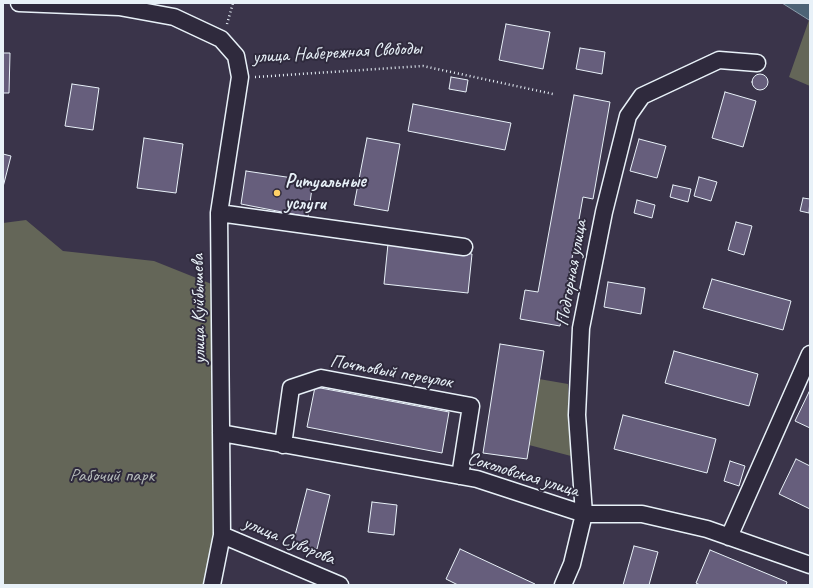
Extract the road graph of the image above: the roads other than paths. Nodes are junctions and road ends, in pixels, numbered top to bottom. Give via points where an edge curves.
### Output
1 (20, 3) edge
2 (758, 63) dead end
3 (218, 213) junction
4 (464, 247) dead end
5 (810, 354) edge
6 (221, 433) junction
7 (283, 445) junction
8 (460, 476) junction
9 (584, 514) junction
10 (222, 535) junction
11 (729, 537) junction
12 (810, 565) edge
13 (336, 584) edge
14 (212, 585) edge
15 (563, 585) edge

1 - 3 street, улица Куйбышева via 119,7 174,17 221,40 236,56 240,78
2 - 9 street, Подгорная улица via 719,60 642,96 628,116 604,212 581,328 577,415
3 - 4 street
3 - 6 street, улица Куйбышева
5 - 11 street
6 - 7 street, Соколовская улица
6 - 10 street, улица Куйбышева
7 - 8 street, Соколовская улица
7 - 8 street, Почтовый переулок via 292,388 321,378 471,406
8 - 9 street, Соколовская улица via 478,479
9 - 11 street, Соколовская улица via 642,514 707,529
9 - 15 street, Подгорная улица via 572,564
10 - 13 street, улица Суворова
10 - 14 street, улица Куйбышева
11 - 12 street, Соколовская улица

